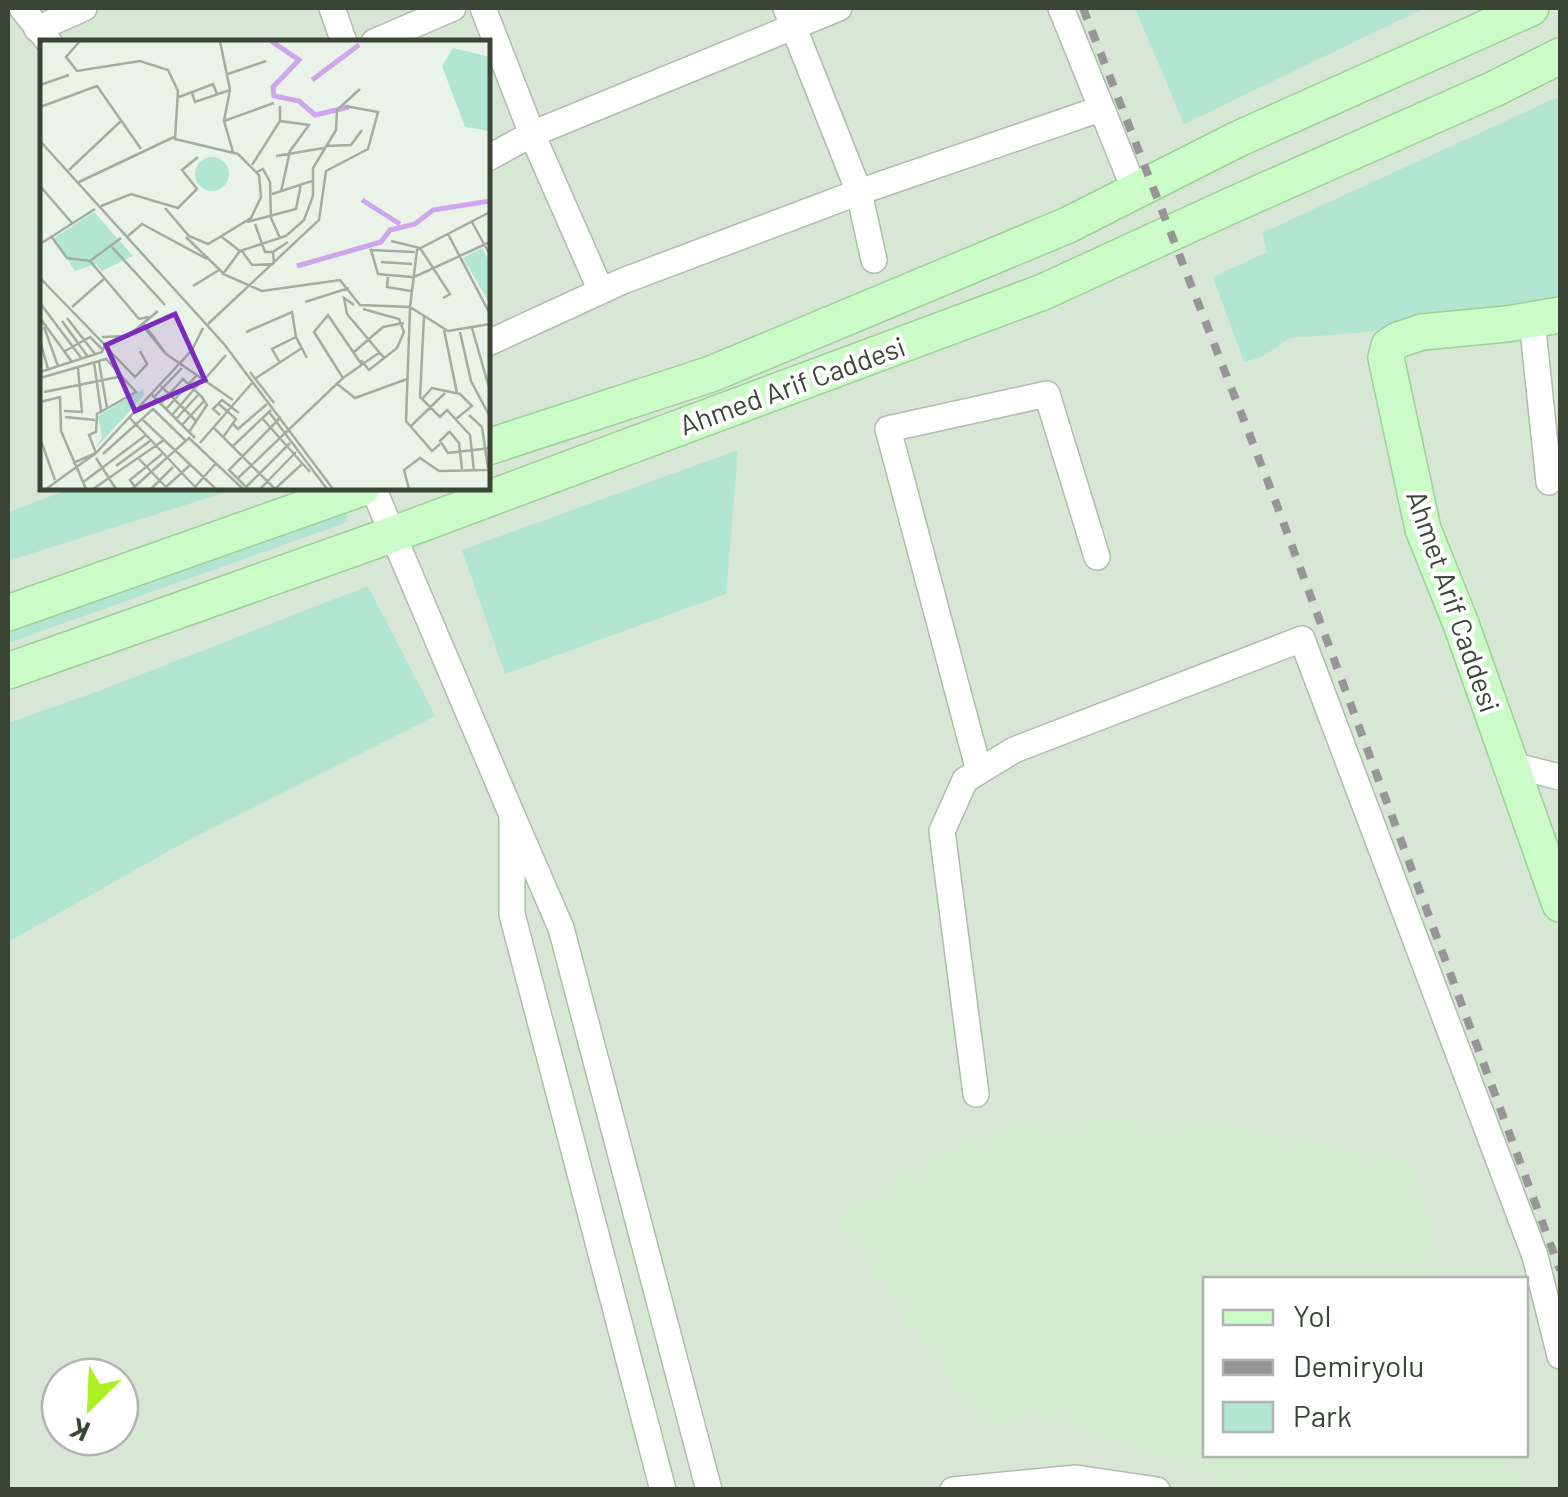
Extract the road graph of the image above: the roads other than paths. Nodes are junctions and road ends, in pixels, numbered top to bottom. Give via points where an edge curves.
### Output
1 (84, 8) edge
2 (332, 8) edge
3 (454, 8) edge
4 (483, 8) edge
5 (840, 8) edge
6 (1061, 8) edge
7 (1531, 8) edge
8 (790, 18) edge
9 (28, 22) edge
10 (343, 40) edge
11 (379, 40) edge
12 (1560, 56) edge
13 (1100, 109) junction
14 (532, 134) junction
15 (490, 157) edge
16 (1135, 191) junction
17 (859, 192) junction
18 (874, 260) dead end
19 (601, 291) junction
20 (1546, 318) edge
21 (490, 342) edge
22 (490, 446) edge
23 (1549, 482) dead end
24 (356, 490) edge
25 (374, 490) edge
26 (394, 534) junction
27 (1097, 557) dead end
28 (8, 612) edge
29 (8, 671) edge
30 (1512, 765) junction
31 (979, 771) junction
32 (1560, 777) edge
33 (512, 815) junction
34 (1560, 904) edge
35 (976, 1094) dead end
36 (1560, 1356) edge
37 (662, 1490) edge
38 (709, 1490) edge
39 (953, 1490) edge
40 (1157, 1490) edge

1 - 9 street
2 - 10 street
3 - 11 street
4 - 14 street
5 - 8 street
6 - 13 street
7 - 16 street, Ahmed Arif Caddesi
8 - 14 street
8 - 17 street
12 - 26 street, Ahmed Arif Caddesi via 1043,292
13 - 16 street
13 - 17 street
14 - 15 street
14 - 19 street
16 - 22 street, Ahmed Arif Caddesi via 711,374
17 - 18 street
17 - 19 street
19 - 21 street
20 - 23 street
20 - 30 street, Ahmet Arif Caddesi via 1422,332 1389,346 1386,358 1423,529
24 - 28 street
25 - 26 street
26 - 29 street, Ahmed Arif Caddesi
26 - 33 street
27 - 31 street via 1047,394 888,429
30 - 32 street
30 - 34 street, Ahmet Arif Caddesi
31 - 35 street via 965,780 942,831
31 - 36 street via 1014,750 1302,638 1535,1256
33 - 37 street via 512,914
33 - 38 street via 561,928
39 - 40 street via 1076,1478

